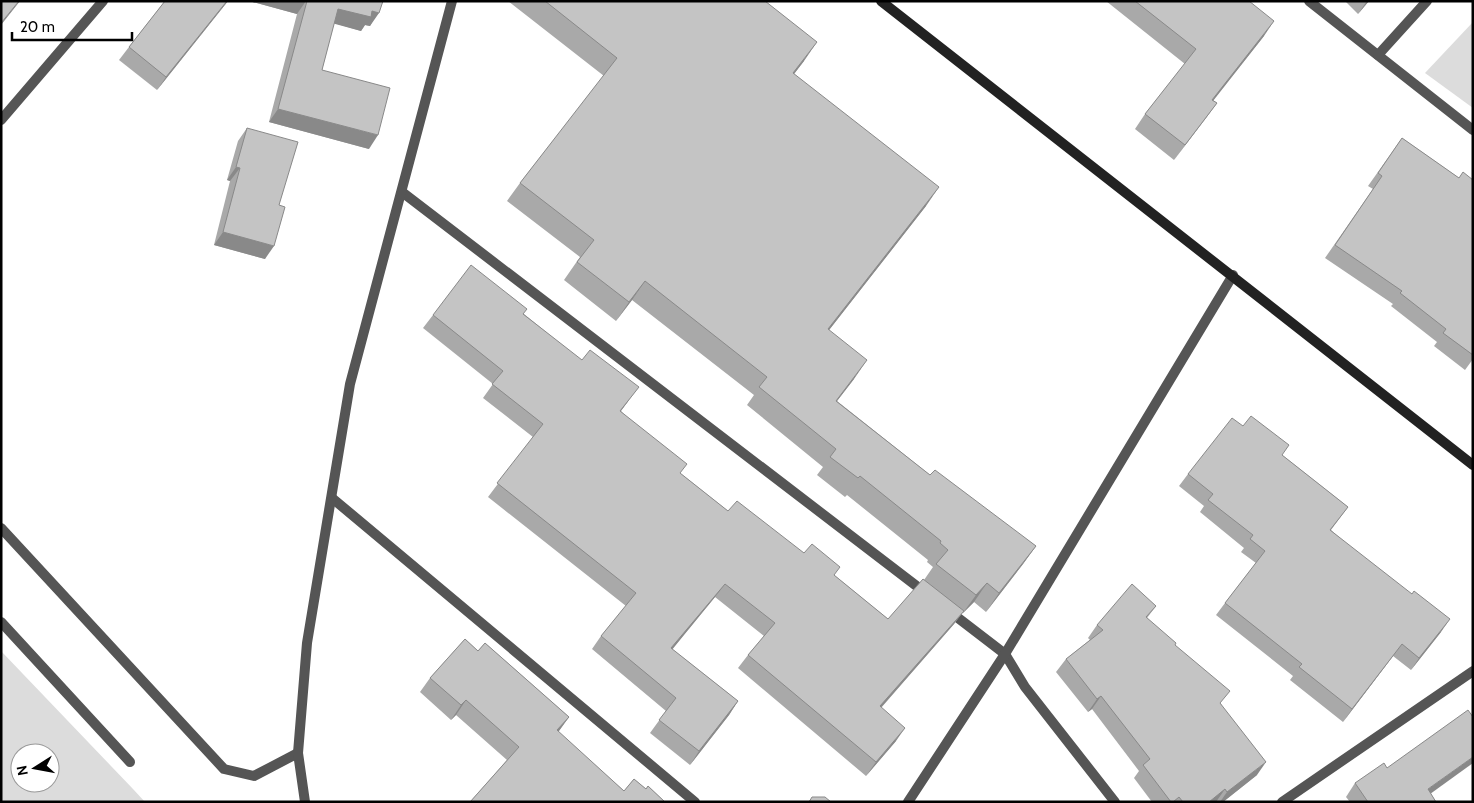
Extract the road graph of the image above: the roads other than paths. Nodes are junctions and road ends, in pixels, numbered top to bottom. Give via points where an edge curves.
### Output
1 (103, 1) edge
2 (452, 1) edge
3 (881, 1) edge
4 (1309, 1) edge
5 (1427, 1) edge
6 (1378, 55) junction
7 (3, 115) edge
8 (1473, 130) edge
9 (402, 192) junction
10 (1232, 275) junction
11 (1473, 465) edge
12 (332, 498) junction
13 (1, 528) edge
14 (1, 622) edge
15 (1005, 654) junction
16 (1473, 671) edge
17 (298, 753) junction
18 (130, 762) dead end
19 (305, 802) edge
20 (695, 802) edge
21 (908, 802) edge
22 (1115, 802) edge
23 (1282, 802) edge

1 - 7 street
2 - 9 street
3 - 10 street
4 - 6 street
5 - 6 street
6 - 8 street
9 - 12 street via 350,384
9 - 15 street
10 - 11 street
10 - 15 street
12 - 17 street via 307,643
12 - 20 street
13 - 17 street via 224,769 254,776
14 - 18 street
15 - 21 street
15 - 22 street via 1025,687
16 - 23 street
17 - 19 street

